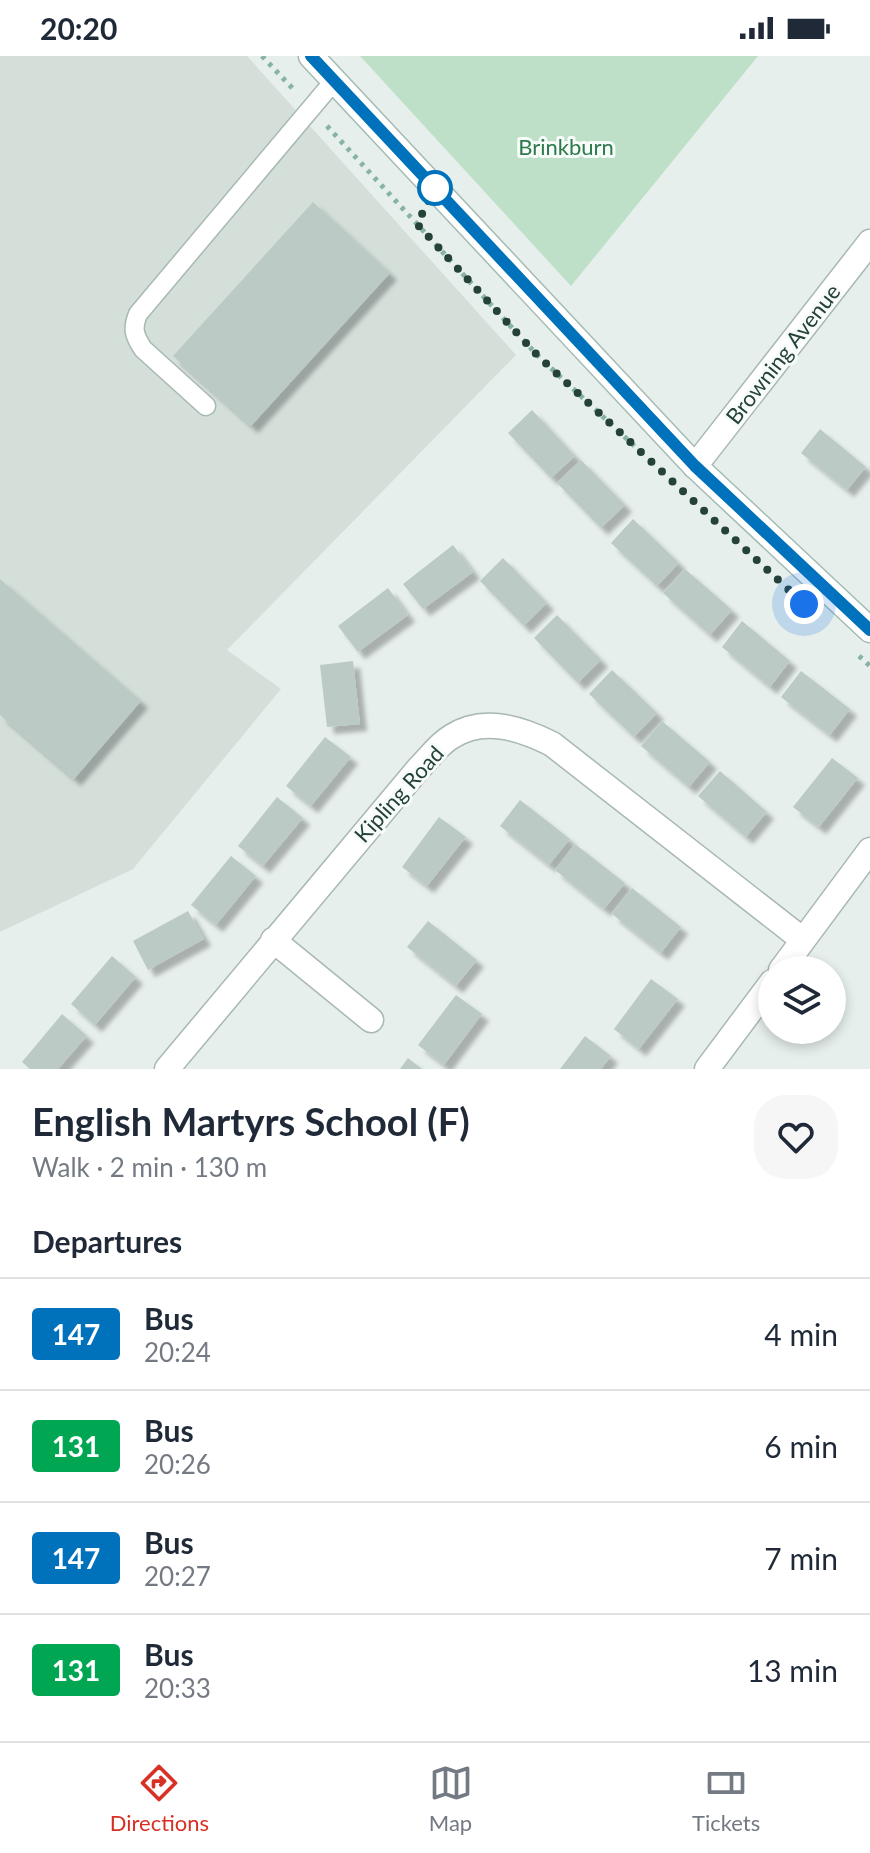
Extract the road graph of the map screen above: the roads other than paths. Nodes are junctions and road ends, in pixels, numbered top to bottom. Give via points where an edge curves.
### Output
1 (311, 56) edge
2 (334, 81) junction
3 (869, 247) edge
4 (206, 406) dead end
5 (695, 466) junction
6 (870, 630) edge
7 (870, 850) edge
8 (273, 940) junction
9 (803, 940) junction
10 (791, 956) edge
11 (758, 1001) edge
12 (371, 1020) dead end
13 (167, 1069) edge
14 (707, 1069) edge

1 - 2 street
2 - 4 lane via 134,323 143,349
2 - 5 street
3 - 5 street, Browning Avenue
5 - 6 street
7 - 9 street
8 - 9 street, Kipling Road via 419,768 451,737 484,725 525,730 552,744
8 - 12 street
8 - 13 street, Kipling Road
9 - 10 street
11 - 14 street

